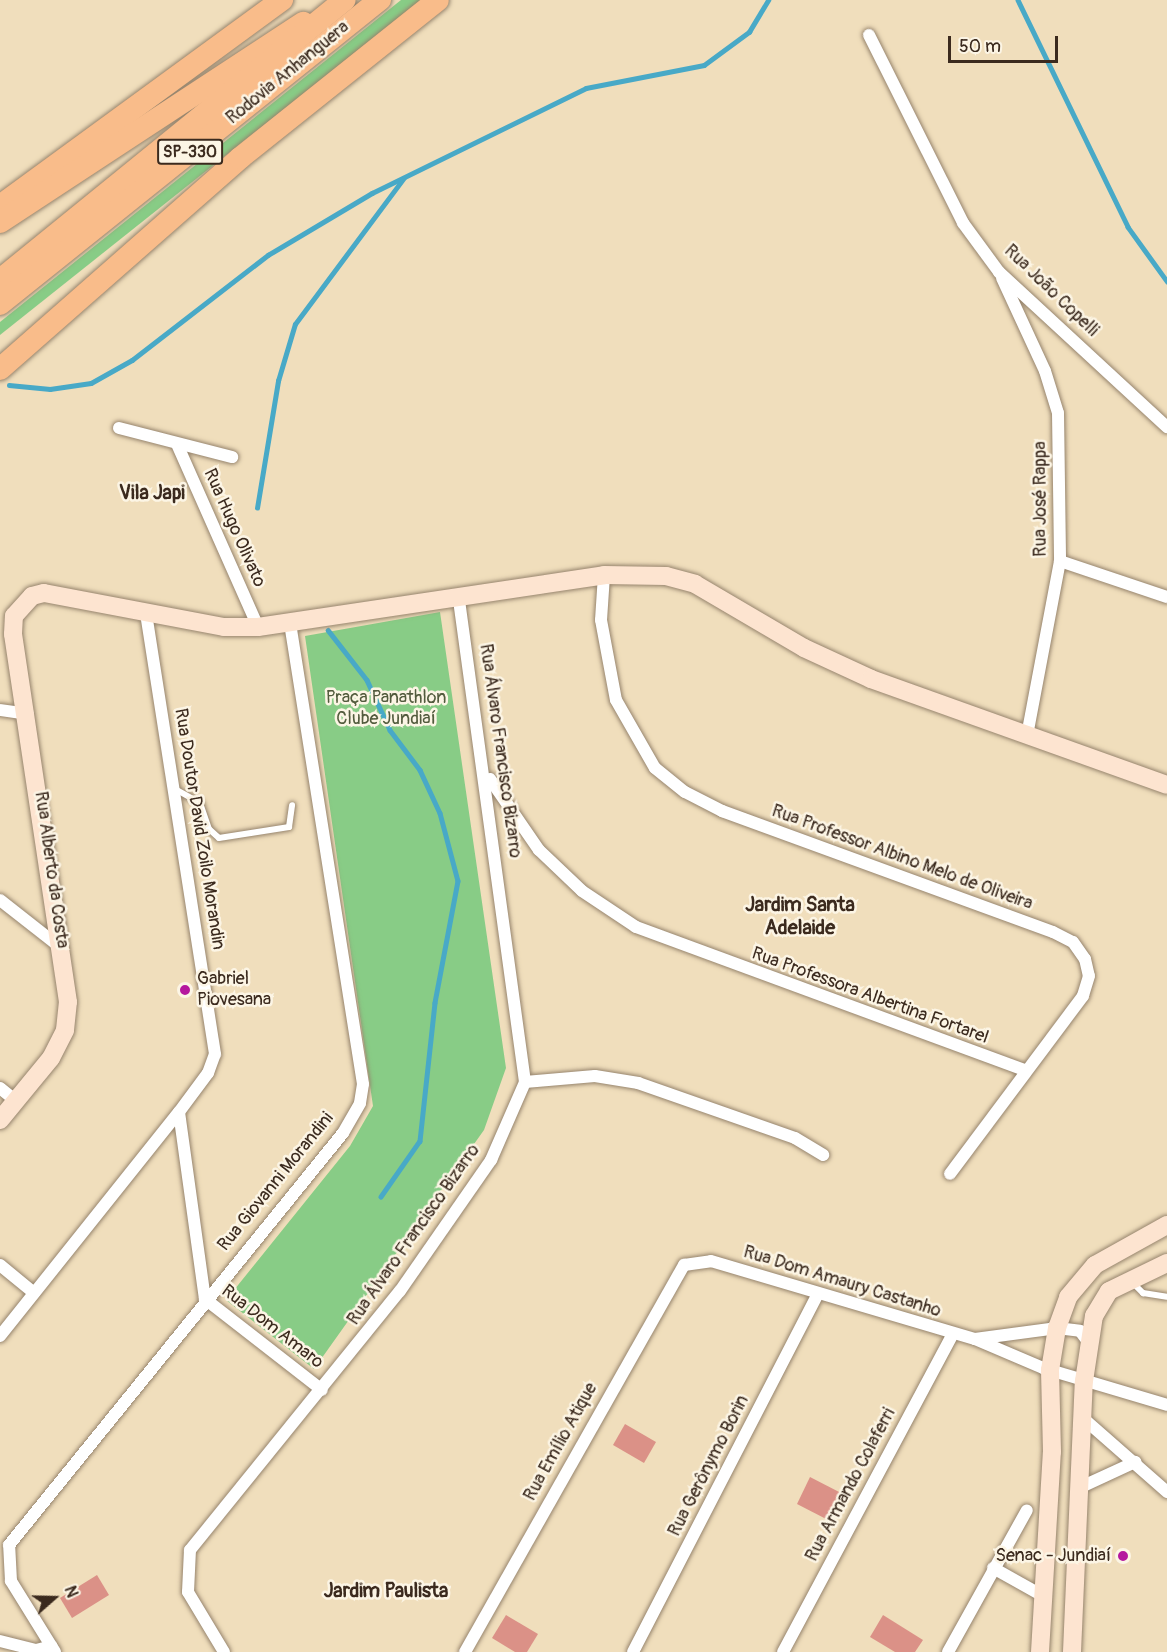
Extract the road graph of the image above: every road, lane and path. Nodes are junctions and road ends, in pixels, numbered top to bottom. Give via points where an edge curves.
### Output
1 (282, 0) edge
2 (339, 0) edge
3 (345, 0) edge
4 (380, 0) edge
5 (438, 0) edge
6 (869, 35) dead end
7 (240, 158) junction
8 (0, 206) edge
9 (0, 222) edge
10 (999, 272) junction
11 (0, 280) edge
12 (0, 304) edge
13 (0, 350) edge
14 (0, 369) edge
15 (1167, 427) edge
16 (119, 428) dead end
17 (177, 444) junction
18 (232, 457) dead end
19 (1060, 561) junction
20 (604, 575) junction
21 (1167, 597) edge
22 (459, 598) junction
23 (146, 614) junction
24 (290, 624) junction
25 (258, 627) junction
26 (0, 710) edge
27 (28, 714) junction
28 (1027, 735) junction
29 (487, 775) junction
30 (1167, 786) edge
31 (175, 789) junction
32 (292, 805) dead end
33 (0, 900) edge
34 (63, 950) junction
35 (1025, 1070) junction
36 (525, 1082) junction
37 (0, 1088) edge
38 (16, 1101) junction
39 (179, 1112) junction
40 (0, 1120) edge
41 (823, 1155) dead end
42 (950, 1174) dead end
43 (1167, 1225) edge
44 (699, 1261) joint
45 (1167, 1263) edge
46 (0, 1265) edge
47 (1130, 1280) junction
48 (34, 1293) junction
49 (818, 1296) junction
50 (1167, 1297) edge
51 (205, 1299) junction
52 (1057, 1328) junction
53 (952, 1335) junction
54 (0, 1336) edge
55 (975, 1339) junction
56 (1089, 1343) junction
57 (1050, 1370) junction
58 (1084, 1381) junction
59 (322, 1390) junction
60 (1167, 1405) edge
61 (1084, 1419) junction
62 (1135, 1462) junction
63 (1081, 1487) junction
64 (1167, 1492) edge
65 (1027, 1510) dead end
66 (993, 1568) junction
67 (1043, 1596) junction
68 (0, 1641) edge
69 (53, 1649) edge
70 (224, 1652) edge
71 (465, 1652) edge
72 (633, 1652) edge
73 (783, 1652) edge
74 (948, 1652) edge
75 (1040, 1652) edge
76 (1072, 1652) edge

1 - 8 highway
2 - 9 highway
3 - 11 highway, Rodovia Anhanguera / SP-330
4 - 12 highway, Rodovia Anhanguera / SP-330
5 - 7 highway
6 - 10 street, Rua João Copelli via 963,223
7 - 13 highway
7 - 14 highway
10 - 15 street, Rua João Copelli
10 - 19 street, Rua José Rappa via 1045,371 1058,413
16 - 17 street
17 - 18 street
17 - 25 street, Rua Hugo Olivato
19 - 21 street
19 - 28 street, Rua José Rappa
20 - 22 street
20 - 28 street via 666,576 695,584 804,648
20 - 35 street, Rua Professor Albino Melo de Oliveira via 601,620 616,700 655,768 685,792 722,812 1073,942 1086,959 1089,976 1083,996
22 - 24 street
22 - 29 street, Rua Álvaro Francisco Bizarro
23 - 25 street
23 - 27 street, Rua Alberto da Costa via 44,593 21,602 12,634
23 - 31 street, Rua Doutor David Zoilo Morandin
24 - 25 street
24 - 51 street, Rua Giovanni Morandini via 363,1084 343,1133
26 - 27 street
27 - 34 street, Rua Alberto da Costa
28 - 30 street
29 - 35 street, Rua Professora Albertina Fortarel via 539,850 582,891 636,927
29 - 36 street, Rua Álvaro Francisco Bizarro
31 - 32 lane via 200,803 209,829 219,837 290,827
31 - 39 street, Rua Doutor David Zoilo Morandin via 215,1054 208,1073
33 - 34 street
34 - 38 street, Rua Alberto da Costa via 65,1030
35 - 42 street, Rua Professor Albino Melo de Oliveira
36 - 41 street via 595,1076 638,1083 795,1138
36 - 59 street, Rua Álvaro Francisco Bizarro via 491,1160 400,1292
37 - 38 street
38 - 40 street, Rua Alberto da Costa
39 - 48 street, Rua Doutor David Zoilo Morandin
39 - 51 street, Rua Dom Amaro
43 - 52 street via 1095,1265 1068,1297
44 - 49 street, Rua Dom Amaury Castanho
44 - 71 street, Rua Emílio Atique via 674,1275
45 - 47 street
46 - 48 street
47 - 50 lane via 1143,1293
47 - 56 street via 1100,1302
48 - 54 street, Rua Doutor David Zoilo Morandin
49 - 53 street, Rua Dom Amaury Castanho
49 - 72 street, Rua Gerônymo Borin
51 - 59 street, Rua Dom Amaro
51 - 69 street, Rua Giovanni Morandini via 9,1545 12,1581
52 - 55 street, Rua Dom Amaury Castanho
52 - 56 street, Rua Dom Amaury Castanho via 1080,1331
52 - 57 street
53 - 55 street, Rua Dom Amaury Castanho
53 - 73 street, Rua Armando Colaferri
55 - 57 street, Rua Dom Amaury Castanho
56 - 58 street
57 - 58 street, Rua Dom Amaury Castanho
57 - 67 street via 1053,1452
58 - 60 street, Rua Dom Amaury Castanho
58 - 61 street
59 - 70 street, Rua Álvaro Francisco Bizarro via 190,1550 188,1592
61 - 62 street
61 - 63 street
62 - 63 street
62 - 64 street
63 - 76 street
65 - 66 street
66 - 67 street
66 - 74 street
67 - 75 street
68 - 69 street via 36,1650

